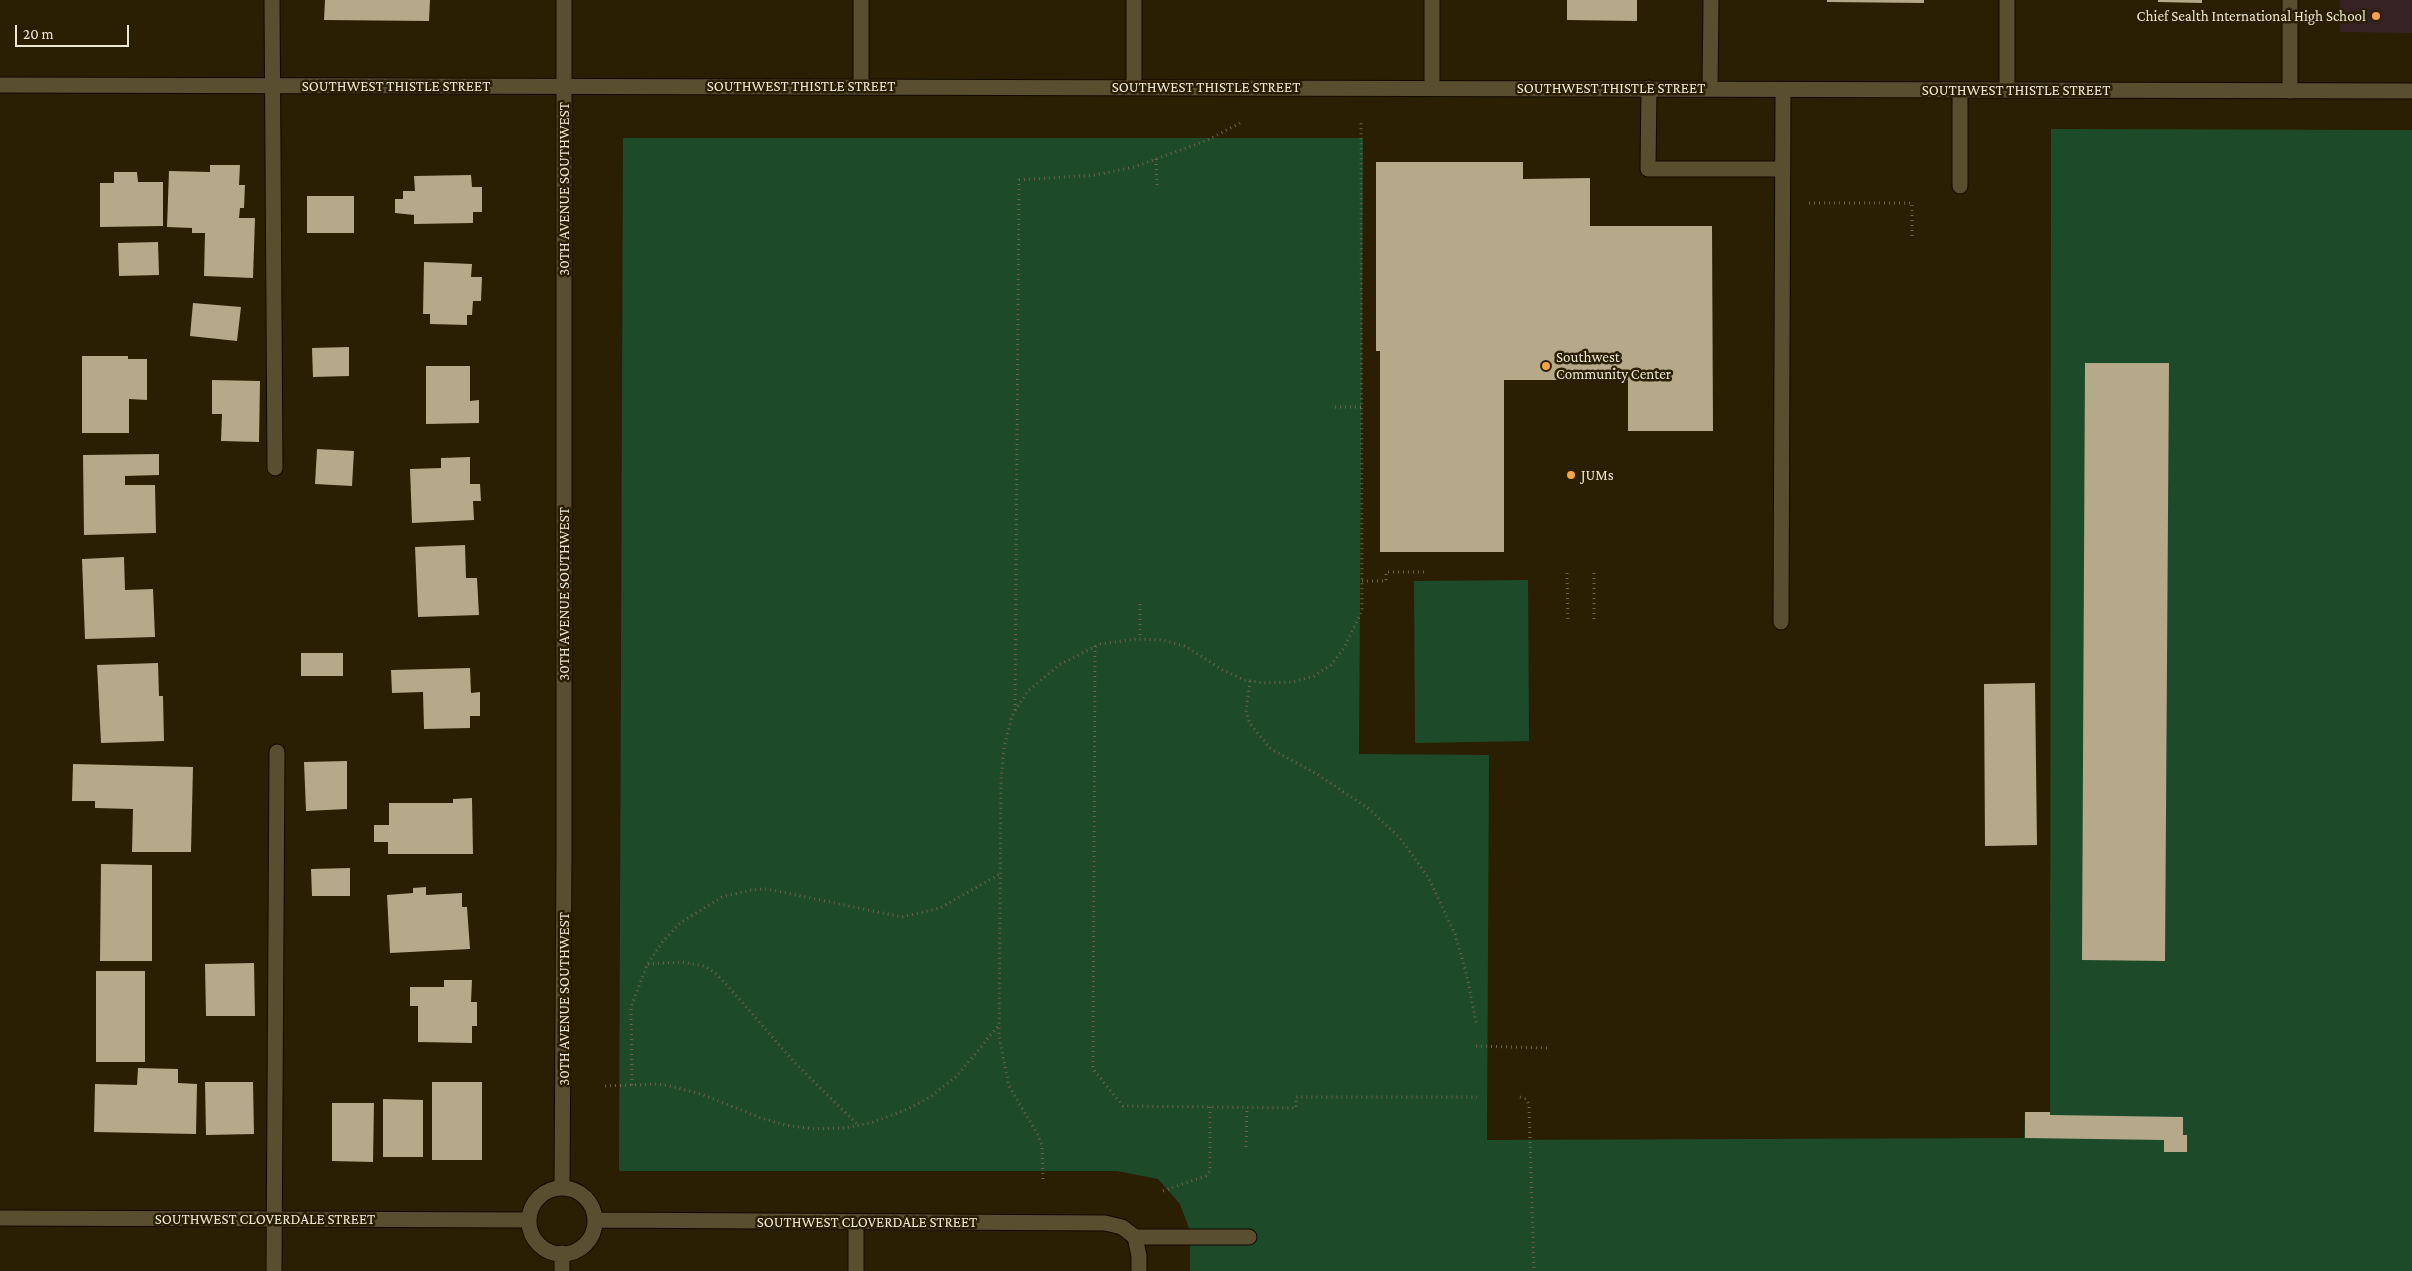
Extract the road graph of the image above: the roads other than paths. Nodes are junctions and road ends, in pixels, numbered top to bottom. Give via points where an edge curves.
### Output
1 (272, 0) edge
2 (564, 0) edge
3 (862, 0) edge
4 (1134, 0) edge
5 (1432, 0) edge
6 (1711, 0) edge
7 (2007, 0) edge
8 (2290, 0) edge
9 (0, 85) edge
10 (274, 86) junction
11 (861, 86) junction
12 (1134, 86) junction
13 (564, 87) junction
14 (1432, 88) junction
15 (1649, 88) junction
16 (1710, 88) junction
17 (1783, 90) junction
18 (1960, 90) junction
19 (2007, 90) junction
20 (2290, 91) junction
21 (2412, 91) edge
22 (1782, 168) junction
23 (1960, 186) dead end
24 (275, 468) dead end
25 (1782, 622) dead end
26 (277, 752) dead end
27 (562, 1188) junction
28 (0, 1218) edge
29 (274, 1219) junction
30 (529, 1220) junction
31 (595, 1220) junction
32 (856, 1222) junction
33 (1135, 1238) junction
34 (1249, 1238) dead end
35 (562, 1253) junction
36 (274, 1271) edge
37 (562, 1271) edge
38 (856, 1271) edge
39 (1139, 1271) edge

1 - 10 street
2 - 13 street, 30TH AVENUE SOUTHWEST
3 - 11 street
4 - 12 street
5 - 14 street
6 - 16 street
7 - 19 street
8 - 20 street
9 - 10 street, SOUTHWEST THISTLE STREET
10 - 13 street, SOUTHWEST THISTLE STREET
10 - 24 street
11 - 12 street, SOUTHWEST THISTLE STREET
11 - 13 street, SOUTHWEST THISTLE STREET
12 - 14 street, SOUTHWEST THISTLE STREET
13 - 27 street, 30TH AVENUE SOUTHWEST
14 - 15 street, SOUTHWEST THISTLE STREET
15 - 16 street, SOUTHWEST THISTLE STREET
15 - 22 street via 1648,168
16 - 17 street, SOUTHWEST THISTLE STREET
17 - 18 street, SOUTHWEST THISTLE STREET
17 - 22 street
18 - 19 street, SOUTHWEST THISTLE STREET
18 - 23 street
19 - 20 street, SOUTHWEST THISTLE STREET
20 - 21 street, SOUTHWEST THISTLE STREET
22 - 25 street
26 - 29 street
27 - 30 street via 548,1191 538,1198 532,1206
27 - 31 street via 585,1197
28 - 29 street, SOUTHWEST CLOVERDALE STREET
29 - 30 street, SOUTHWEST CLOVERDALE STREET
29 - 36 street
30 - 35 street via 539,1244
31 - 32 street, SOUTHWEST CLOVERDALE STREET
31 - 35 street via 586,1243
32 - 33 street, SOUTHWEST CLOVERDALE STREET via 1105,1223 1122,1227
32 - 38 street
33 - 34 street
33 - 39 street
35 - 37 street

